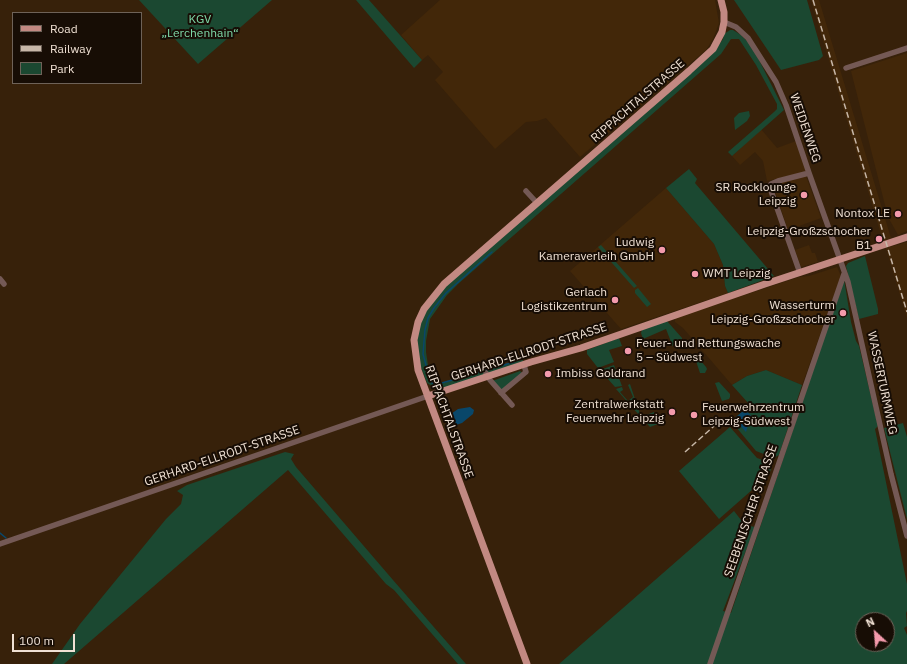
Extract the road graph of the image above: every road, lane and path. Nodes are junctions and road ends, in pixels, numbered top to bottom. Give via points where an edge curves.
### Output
1 (721, 0) edge
2 (724, 22) junction
3 (907, 48) edge
4 (846, 68) dead end
5 (809, 173) junction
6 (526, 191) dead end
7 (537, 203) junction
8 (907, 237) edge
9 (840, 259) junction
10 (800, 273) junction
11 (844, 274) junction
12 (0, 279) edge
13 (4, 284) dead end
14 (524, 365) junction
15 (487, 375) junction
16 (501, 393) junction
17 (428, 396) junction
18 (512, 405) dead end
19 (907, 536) edge
20 (1, 542) edge
21 (527, 664) edge
22 (710, 664) edge

1 - 2 main road, RIPPACHTALSTRASSE
2 - 5 street, WEIDENWEG via 736,27 745,35 776,82
2 - 7 main road, RIPPACHTALSTRASSE via 713,49
3 - 4 street
5 - 9 street, WEIDENWEG
5 - 10 street via 778,181 770,188
6 - 7 street
7 - 17 main road, RIPPACHTALSTRASSE via 444,284 424,309 414,340 418,370
8 - 9 main road, GERHARD-ELLRODT-STRASSE
9 - 10 main road, GERHARD-ELLRODT-STRASSE
9 - 11 street, WASSERTURMWEG
10 - 14 main road, GERHARD-ELLRODT-STRASSE
11 - 19 street, WASSERTURMWEG via 848,282
11 - 22 street, SEEBENISCHER STRASSE
12 - 13 street
14 - 15 main road, GERHARD-ELLRODT-STRASSE
14 - 16 street via 526,372
15 - 16 street
15 - 17 main road, GERHARD-ELLRODT-STRASSE
16 - 18 street
17 - 20 street, GERHARD-ELLRODT-STRASSE
17 - 21 main road, RIPPACHTALSTRASSE

